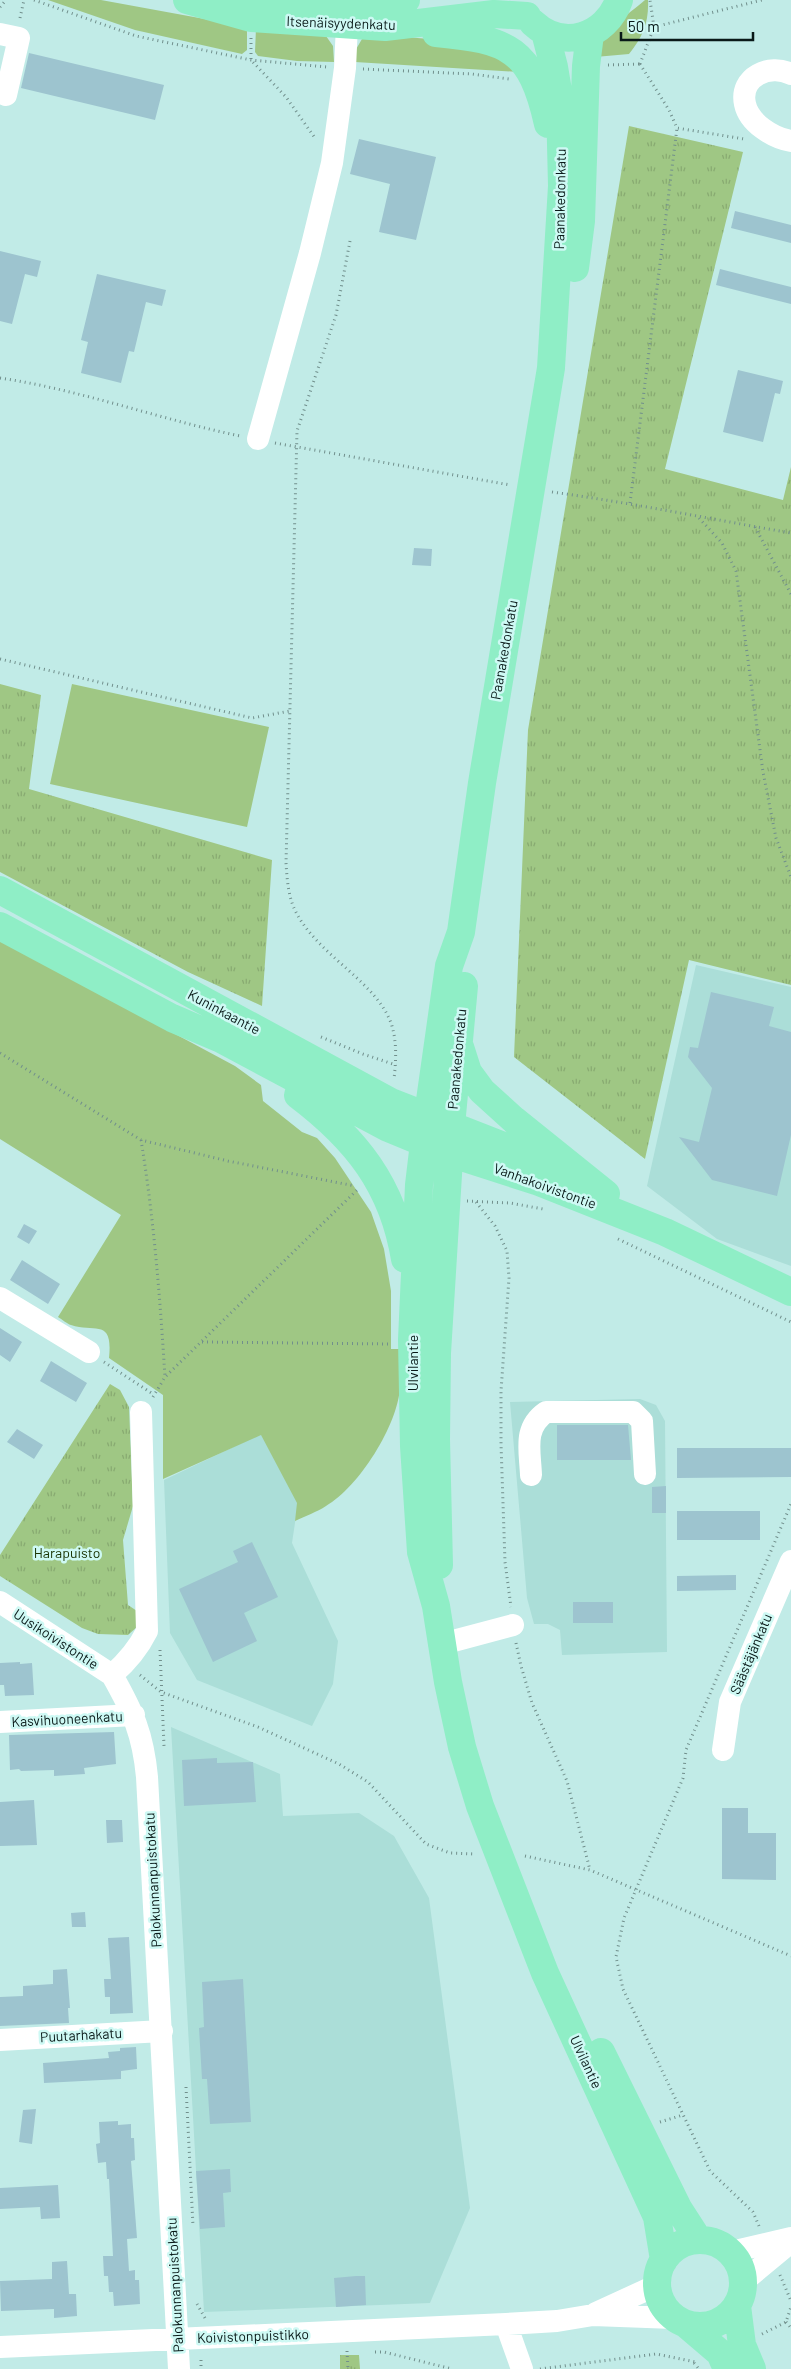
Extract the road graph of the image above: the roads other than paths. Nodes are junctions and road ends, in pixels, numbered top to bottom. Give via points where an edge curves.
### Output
1 (187, 0) edge
2 (246, 0) edge
3 (406, 0) edge
4 (622, 5) edge
5 (531, 16) edge
6 (347, 26) junction
7 (385, 27) junction
8 (0, 34) edge
9 (590, 34) junction
10 (791, 74) edge
11 (0, 93) edge
12 (791, 141) edge
13 (562, 186) junction
14 (551, 368) junction
15 (258, 440) dead end
16 (0, 890) edge
17 (0, 926) edge
18 (461, 932) junction
19 (172, 1018) junction
20 (459, 1043) junction
21 (434, 1129) junction
22 (449, 1152) junction
23 (606, 1194) junction
24 (665, 1232) junction
25 (791, 1292) edge
26 (0, 1298) edge
27 (403, 1342) junction
28 (89, 1352) road end
29 (149, 1404) road end
30 (644, 1464) dead end
31 (531, 1475) dead end
32 (791, 1561) edge
33 (0, 1602) edge
34 (436, 1606) junction
35 (513, 1625) road end
36 (442, 1644) junction
37 (119, 1670) junction
38 (134, 1715) junction
39 (0, 1722) edge
40 (723, 1750) dead end
41 (515, 1860) junction
42 (162, 2031) junction
43 (0, 2040) edge
44 (791, 2238) edge
45 (698, 2239) junction
46 (791, 2242) edge
47 (769, 2251) junction
48 (731, 2252) junction
49 (661, 2273) junction
50 (741, 2294) junction
51 (593, 2315) junction
52 (680, 2321) junction
53 (506, 2324) junction
54 (177, 2339) junction
55 (0, 2347) edge
56 (192, 2357) edge
57 (728, 2361) edge
58 (522, 2369) edge

1 - 6 main road, Itsenäisyydenkatu via 251,18
2 - 3 main road, Itsenäisyydenkatu via 344,3
4 - 9 main road via 602,27
5 - 7 main road, Itsenäisyydenkatu via 494,14
5 - 9 main road, Itsenäisyydenkatu via 568,38
5 - 13 main road, Paanakedonkatu via 554,67 560,103
6 - 7 main road, Itsenäisyydenkatu
6 - 15 street via 345,68 332,163
7 - 13 main road via 478,37 508,48 520,59 541,92
8 - 11 street via 18,38 6,95
9 - 14 main road, Paanakedonkatu via 581,222 566,326
10 - 12 street via 768,69 756,75 747,86 745,104 754,121 766,131
13 - 14 main road, Paanakedonkatu
14 - 18 main road, Paanakedonkatu
16 - 21 main road, Kuninkaantie via 391,1102
17 - 19 main road, Kuninkaantie
18 - 20 main road, Paanakedonkatu via 465,970
18 - 21 main road, Paanakedonkatu via 449,966
19 - 21 main road, Kuninkaantie via 219,1038 386,1127
19 - 27 main road via 298,1094 326,1116 377,1177 400,1229
20 - 21 main road, Paanakedonkatu
20 - 23 main road via 468,1072 482,1091
21 - 22 main road, Vanhakoivistontie
21 - 23 main road, Vanhakoivistontie via 514,1150
21 - 27 main road, Ulvilantie via 419,1185
22 - 24 main road, Vanhakoivistontie via 539,1182
22 - 34 main road, Ulvilantie via 437,1363 440,1553
23 - 24 main road, Vanhakoivistontie
24 - 25 main road, Vanhakoivistontie
26 - 28 street
27 - 34 main road, Ulvilantie via 421,1552
29 - 37 street via 147,1631
30 - 31 street via 642,1422 633,1412 546,1412 535,1420 529,1436
32 - 40 street, Säästäjänkatu via 730,1702
33 - 37 street, Uusikoivistontie
34 - 36 main road, Ulvilantie
35 - 36 street
36 - 41 main road, Ulvilantie via 462,1747 480,1806
37 - 38 street, Palokunnanpuistokatu
38 - 39 street, Kasvihuoneenkatu
38 - 42 street, Palokunnanpuistokatu via 144,1749 147,1777
41 - 45 main road, Ulvilantie via 560,1967 678,2208
41 - 49 main road, Ulvilantie via 545,1973 657,2217
42 - 43 street, Puutarhakatu
42 - 54 street, Palokunnanpuistokatu
44 - 47 street
45 - 48 main road via 716,2242
45 - 49 main road via 669,2252
46 - 47 street
47 - 48 street
47 - 50 street
48 - 50 main road via 741,2266
49 - 51 street, Koivistonpuistikko
49 - 52 main road via 662,2305
50 - 52 main road via 723,2320 707,2326
50 - 57 main road
51 - 52 street, Koivistonpuistikko
51 - 53 street, Koivistonpuistikko
52 - 57 main road
53 - 56 street, Koivistonpuistikko
53 - 58 street
54 - 55 street, Koivistonpuistikko
54 - 56 street, Palokunnanpuistokatu
54 - 56 street, Koivistonpuistikko

